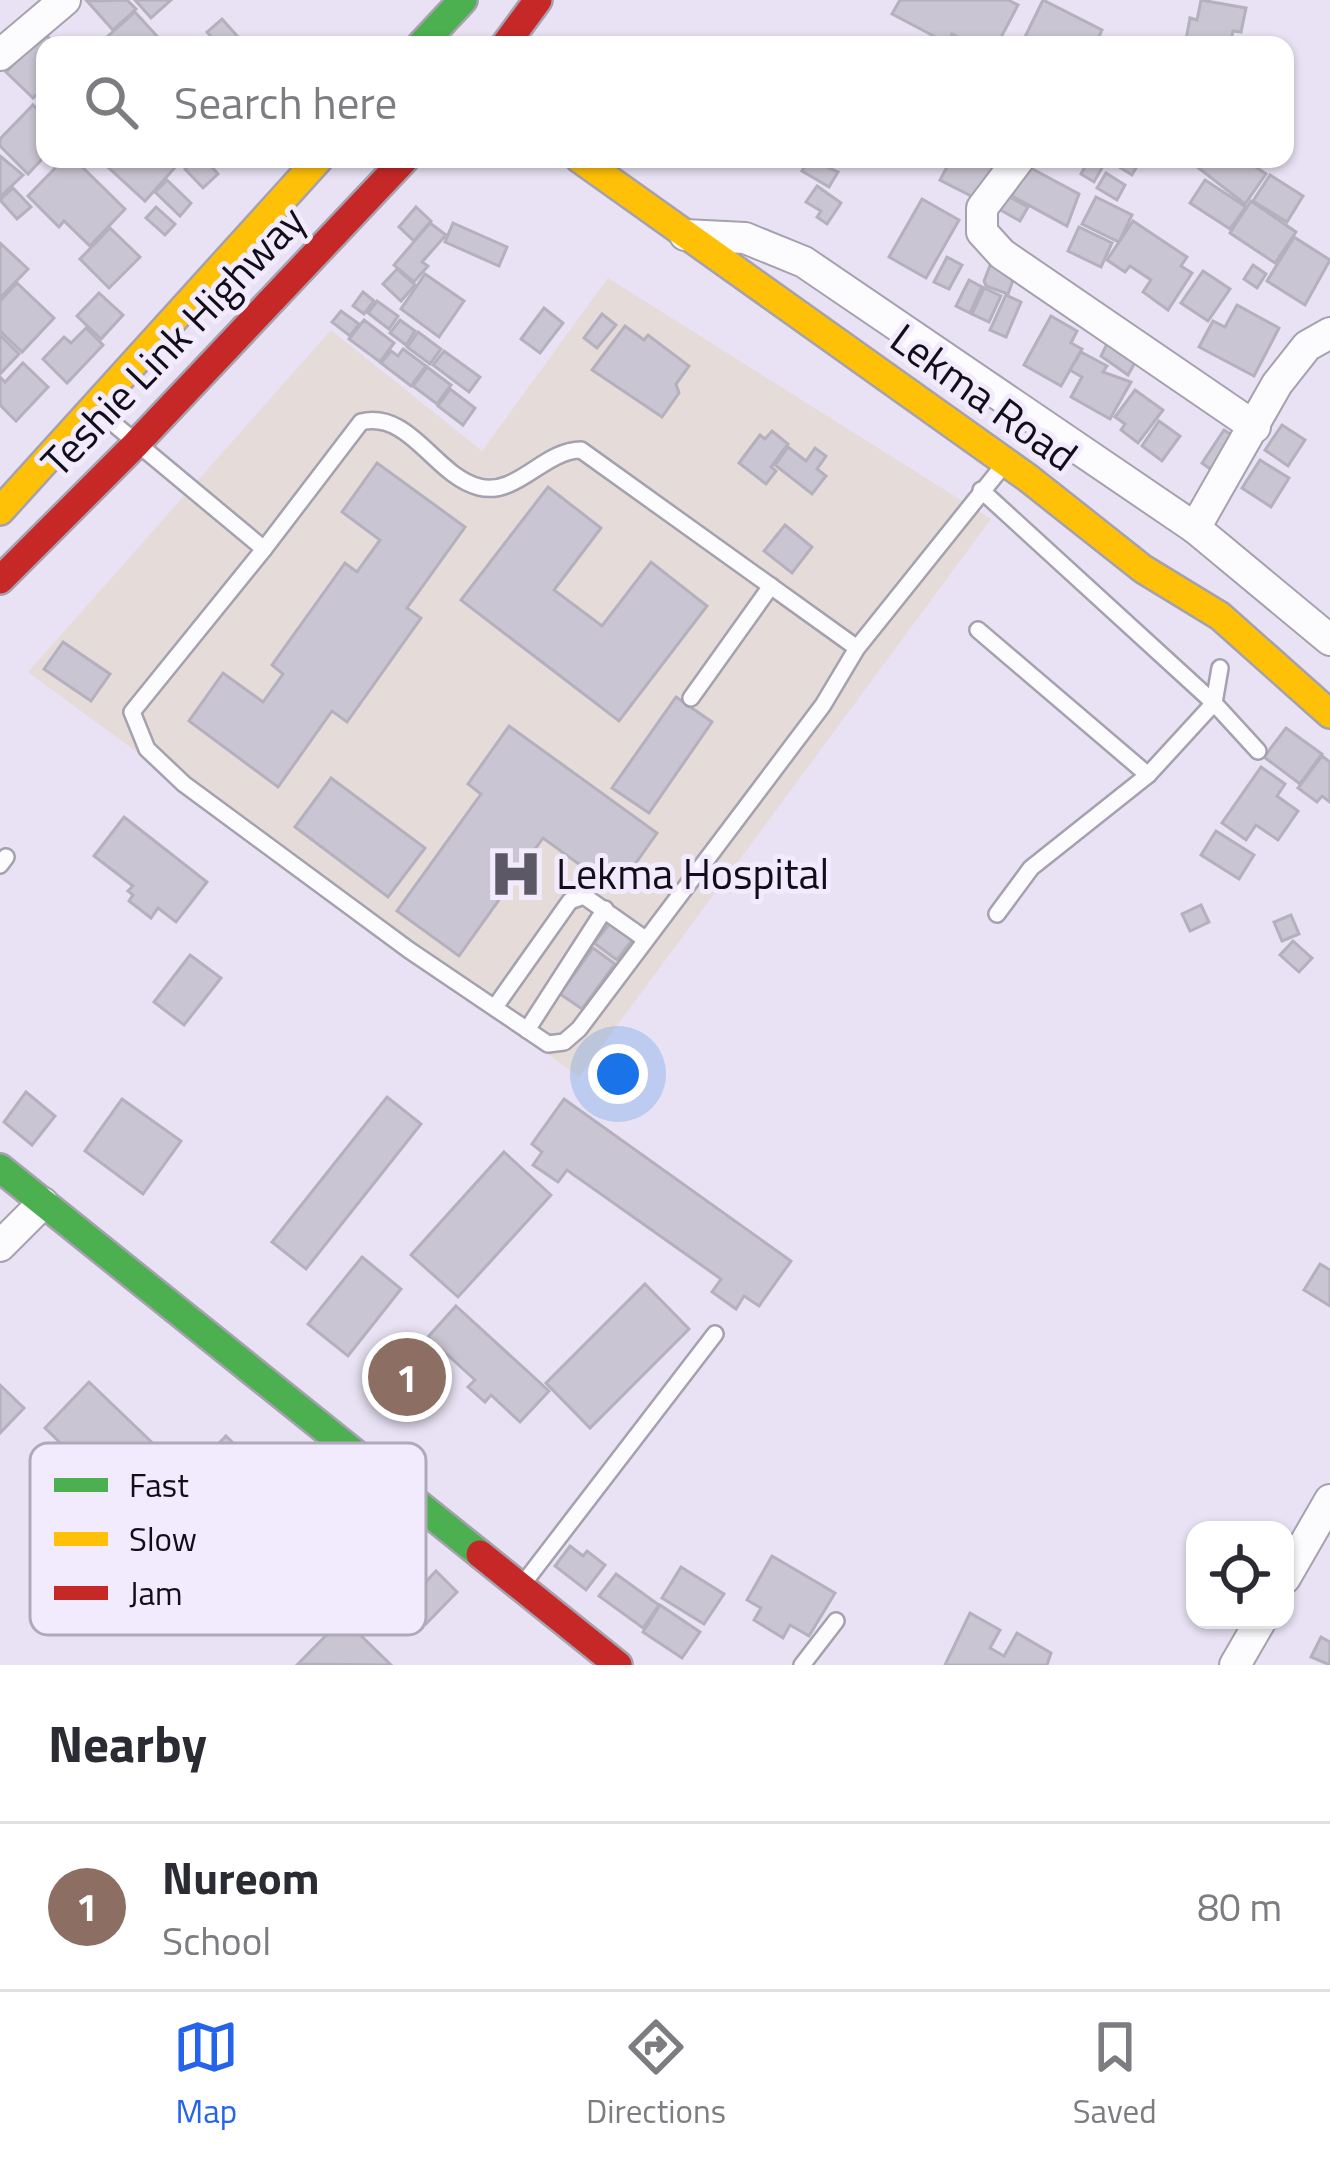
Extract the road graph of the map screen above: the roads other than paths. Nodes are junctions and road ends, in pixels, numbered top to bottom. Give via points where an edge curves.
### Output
1 (64, 0) edge
2 (463, 0) edge
3 (538, 0) edge
4 (432, 36) edge
5 (512, 36) edge
6 (0, 55) edge
7 (311, 168) edge
8 (397, 168) edge
9 (592, 168) edge
10 (1012, 168) edge
11 (685, 236) junction
12 (897, 323) junction
13 (1330, 333) edge
14 (837, 343) junction
15 (96, 409) junction
16 (1255, 427) junction
17 (135, 445) junction
18 (1006, 462) junction
19 (981, 490) junction
20 (0, 511) edge
21 (1196, 528) junction
22 (264, 549) junction
23 (0, 580) edge
24 (772, 586) junction
25 (978, 630) dead end
26 (1330, 640) edge
27 (857, 648) junction
28 (1220, 668) dead end
29 (691, 698) dead end
30 (1214, 703) junction
31 (1330, 714) edge
32 (1258, 752) dead end
33 (1148, 776) junction
34 (605, 909) junction
35 (997, 914) dead end
36 (645, 939) junction
37 (495, 1007) junction
38 (527, 1030) junction
39 (0, 1168) edge
40 (43, 1203) junction
41 (0, 1246) edge
42 (715, 1334) dead end
43 (342, 1443) edge
44 (1330, 1500) edge
45 (426, 1511) edge
46 (1294, 1562) edge
47 (521, 1587) junction
48 (836, 1622) dead end
49 (1256, 1629) edge
50 (618, 1665) edge
51 (802, 1665) edge
52 (1235, 1665) edge

1 - 6 street
2 - 4 street
3 - 5 street
7 - 15 street, Teshie Link Highway
8 - 17 street, Teshie Link Highway
9 - 11 street, Lekma Road
10 - 16 street via 982,208 982,232 1002,254
11 - 12 street via 745,238 804,262
11 - 14 street, Lekma Road
12 - 14 street
12 - 21 street
13 - 16 street via 1307,346
14 - 18 street, Lekma Road
15 - 17 lane
15 - 20 street, Teshie Link Highway
16 - 21 street
17 - 22 lane
17 - 23 street, Teshie Link Highway
18 - 19 lane
18 - 31 street, Lekma Road via 1143,569 1220,616
19 - 27 lane
19 - 30 lane
21 - 26 street
22 - 24 lane via 361,422 376,418 481,488 581,450
22 - 37 lane via 132,712 138,732 184,784
24 - 27 lane
24 - 29 lane
25 - 33 lane
27 - 36 lane via 823,705
28 - 30 lane
30 - 32 lane
30 - 33 lane
33 - 35 lane via 1030,868
34 - 36 lane
34 - 37 lane via 584,896 570,901
34 - 38 lane
36 - 38 lane via 564,1042 548,1044
37 - 38 lane
39 - 40 street
40 - 41 street
40 - 43 street
42 - 47 lane
44 - 46 street
45 - 47 street
47 - 50 street
48 - 51 lane
49 - 52 street

